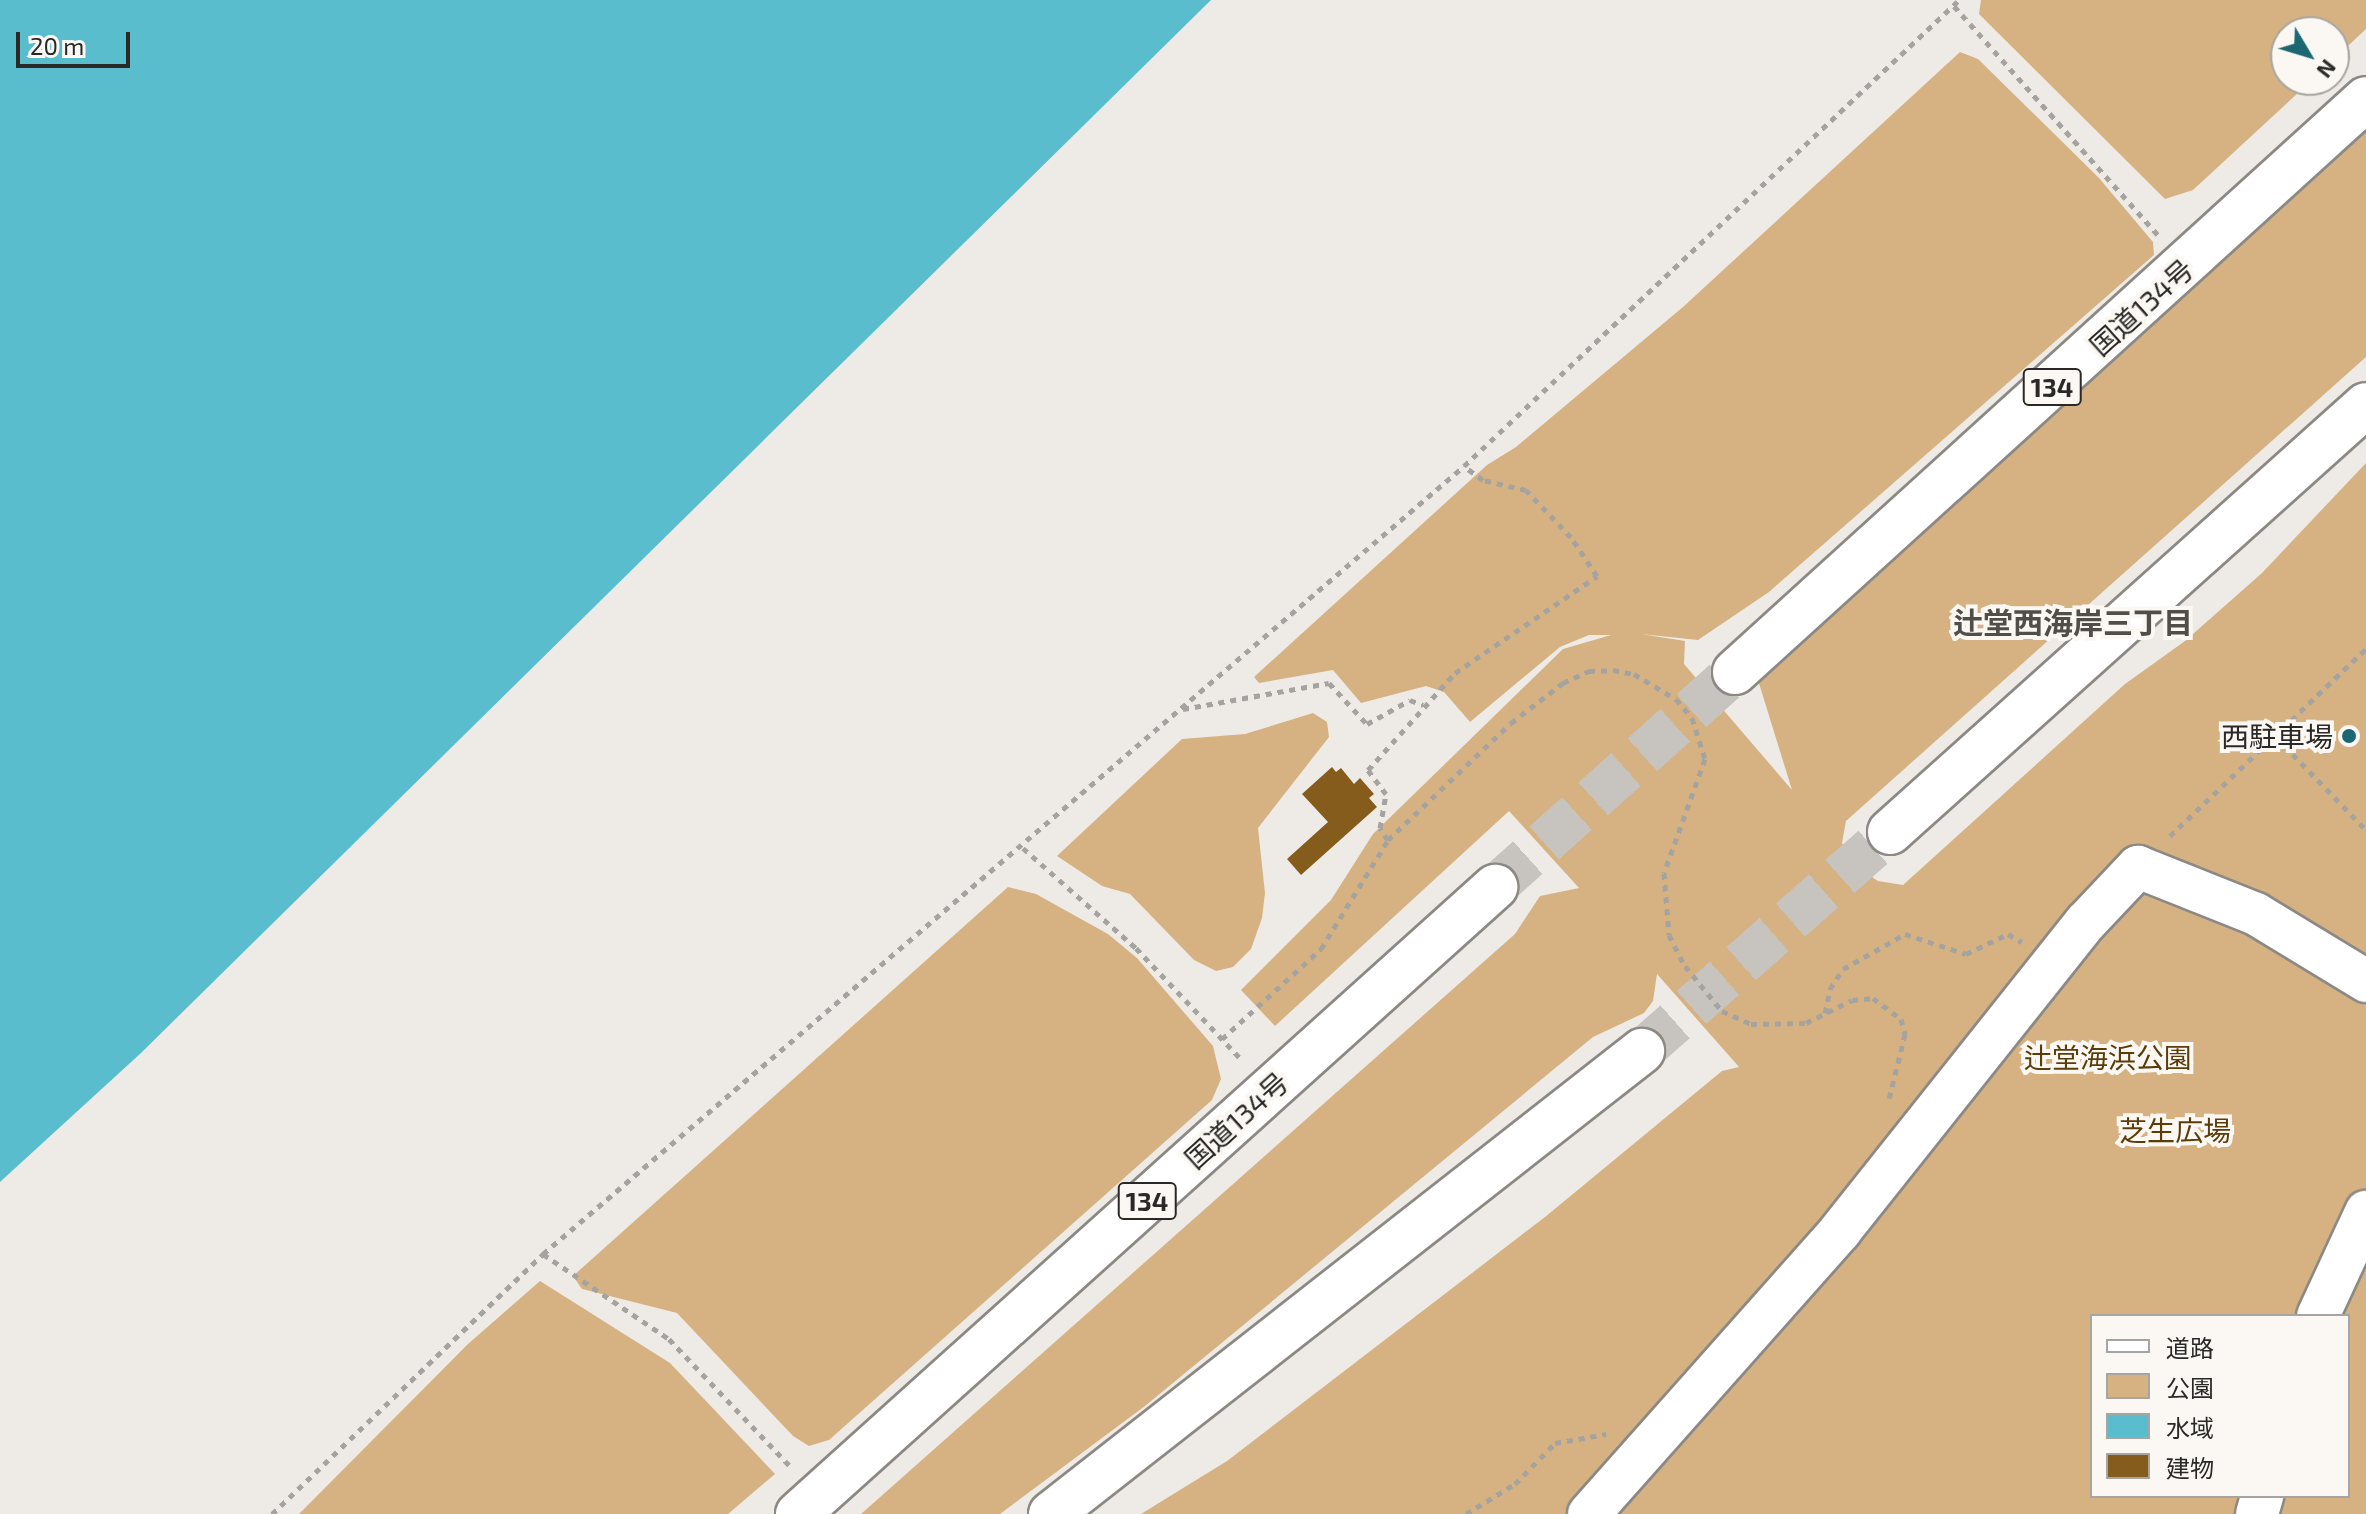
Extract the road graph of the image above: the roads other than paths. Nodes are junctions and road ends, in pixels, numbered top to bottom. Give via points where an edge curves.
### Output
1 (2366, 99) edge
2 (2366, 405) edge
3 (1735, 672) tunnel mouth
4 (1890, 832) tunnel mouth
5 (1495, 887) tunnel mouth
6 (2366, 981) edge
7 (1642, 1051) tunnel mouth
8 (2366, 1212) edge
9 (2319, 1314) edge
10 (797, 1493) edge
11 (1051, 1514) edge
12 (1589, 1514) edge

1 - 3 highway, 国道134号 / 134
2 - 4 highway
5 - 10 highway, 国道134号 / 134
6 - 12 street via 2256,914 2138,867 1840,1231
7 - 11 highway
8 - 9 street

